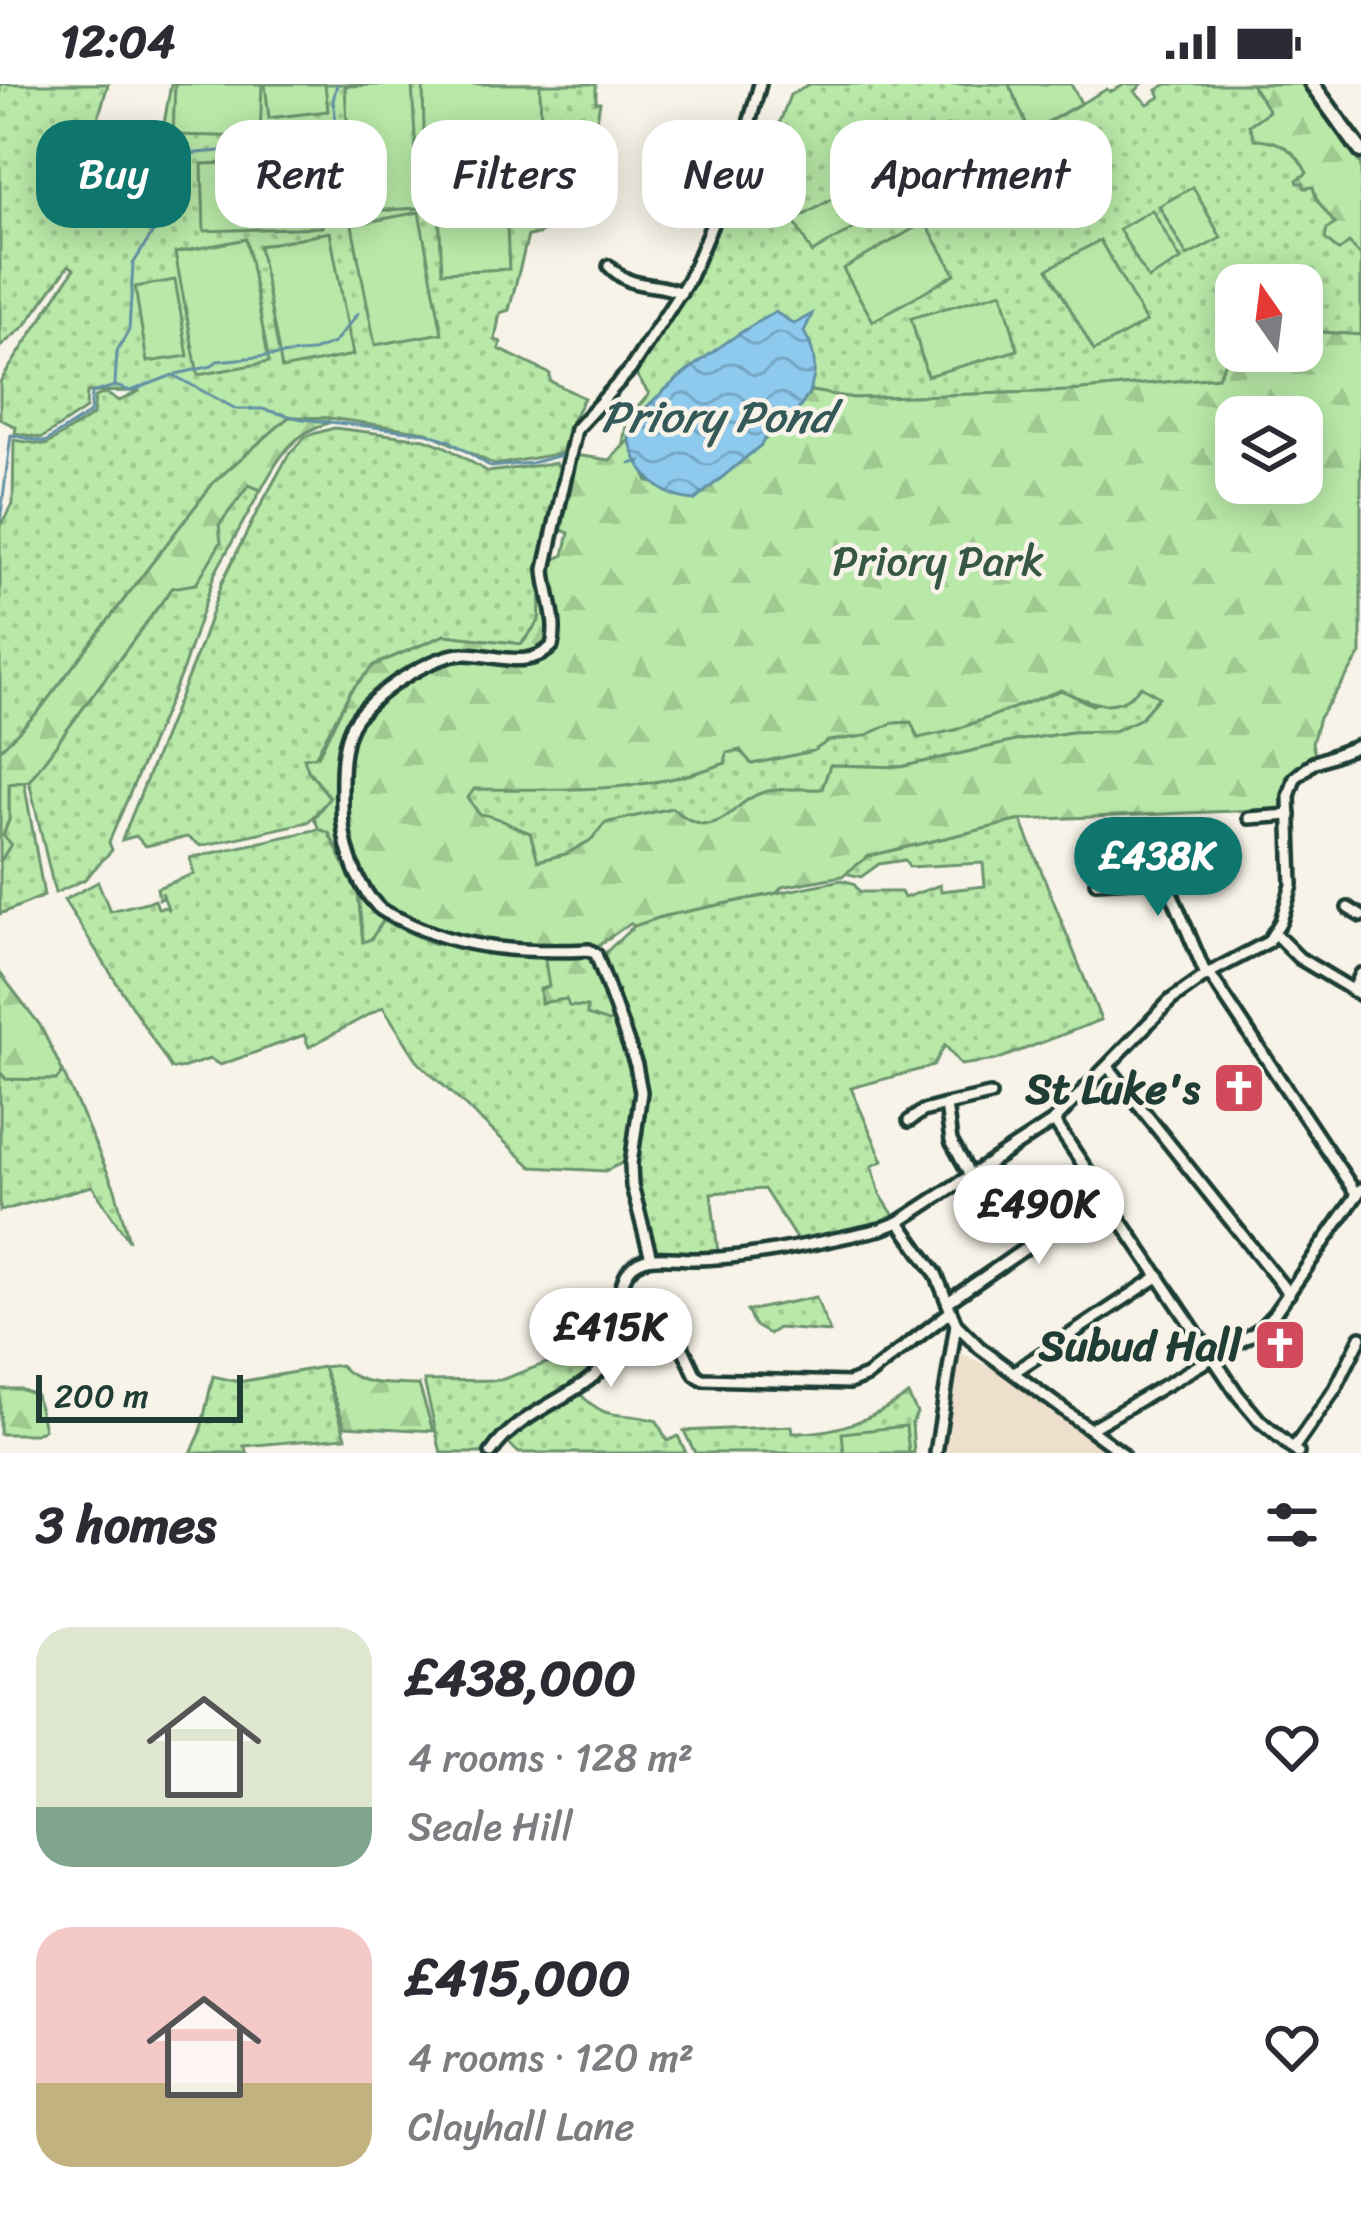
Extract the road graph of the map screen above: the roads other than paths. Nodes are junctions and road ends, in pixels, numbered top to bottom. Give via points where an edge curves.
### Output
1 (1312, 84) edge
2 (757, 85) edge
3 (1361, 151) edge
4 (609, 266) dead end
5 (681, 293) junction
6 (1361, 745) edge
7 (1289, 815) junction
8 (1249, 818) dead end
9 (1168, 828) dead end
10 (1096, 882) dead end
11 (1164, 882) junction
12 (1348, 908) dead end
13 (1361, 916) edge
14 (1275, 934) junction
15 (1207, 974) junction
16 (1361, 974) edge
17 (1357, 993) edge
18 (1109, 1068) junction
19 (990, 1095) dead end
20 (946, 1106) junction
21 (1054, 1120) junction
22 (909, 1121) dead end
23 (970, 1174) junction
24 (1104, 1194) junction
25 (1358, 1196) edge
26 (899, 1222) junction
27 (652, 1258) junction
28 (1159, 1276) junction
29 (1289, 1294) junction
30 (949, 1307) junction
31 (956, 1324) junction
32 (1361, 1337) edge
33 (623, 1338) junction
34 (1214, 1359) junction
35 (1014, 1372) junction
36 (1090, 1429) junction
37 (1295, 1451) edge
38 (491, 1453) edge
39 (935, 1453) edge
40 (1122, 1453) edge

1 - 3 main road
2 - 5 street via 739,160
4 - 5 street via 632,284
5 - 27 street via 630,370 576,429 545,568 552,646 527,659 451,655 412,674 362,711 341,781 344,842 379,909 474,945 596,954 636,1065 632,1186
6 - 7 street via 1301,770
7 - 8 street
7 - 14 street via 1294,870
9 - 11 street via 1172,865
10 - 11 street
11 - 15 street
12 - 13 street
14 - 15 street
14 - 17 street
15 - 18 street via 1171,1000
15 - 25 street
16 - 17 street
18 - 21 street
18 - 29 street
19 - 20 street
20 - 22 street
20 - 23 street via 950,1141
21 - 23 street
21 - 24 street
23 - 26 street
24 - 28 street
24 - 30 street
25 - 29 street
26 - 27 street via 712,1259
26 - 30 street
27 - 33 street via 625,1276
28 - 34 street
28 - 35 street
29 - 34 street via 1258,1331
30 - 31 street
30 - 33 street via 867,1376 841,1384 702,1379 673,1328
31 - 35 street
31 - 39 street
32 - 37 street
33 - 38 street via 591,1378 514,1428
34 - 36 street
34 - 37 street via 1250,1410
35 - 36 street
36 - 40 street

